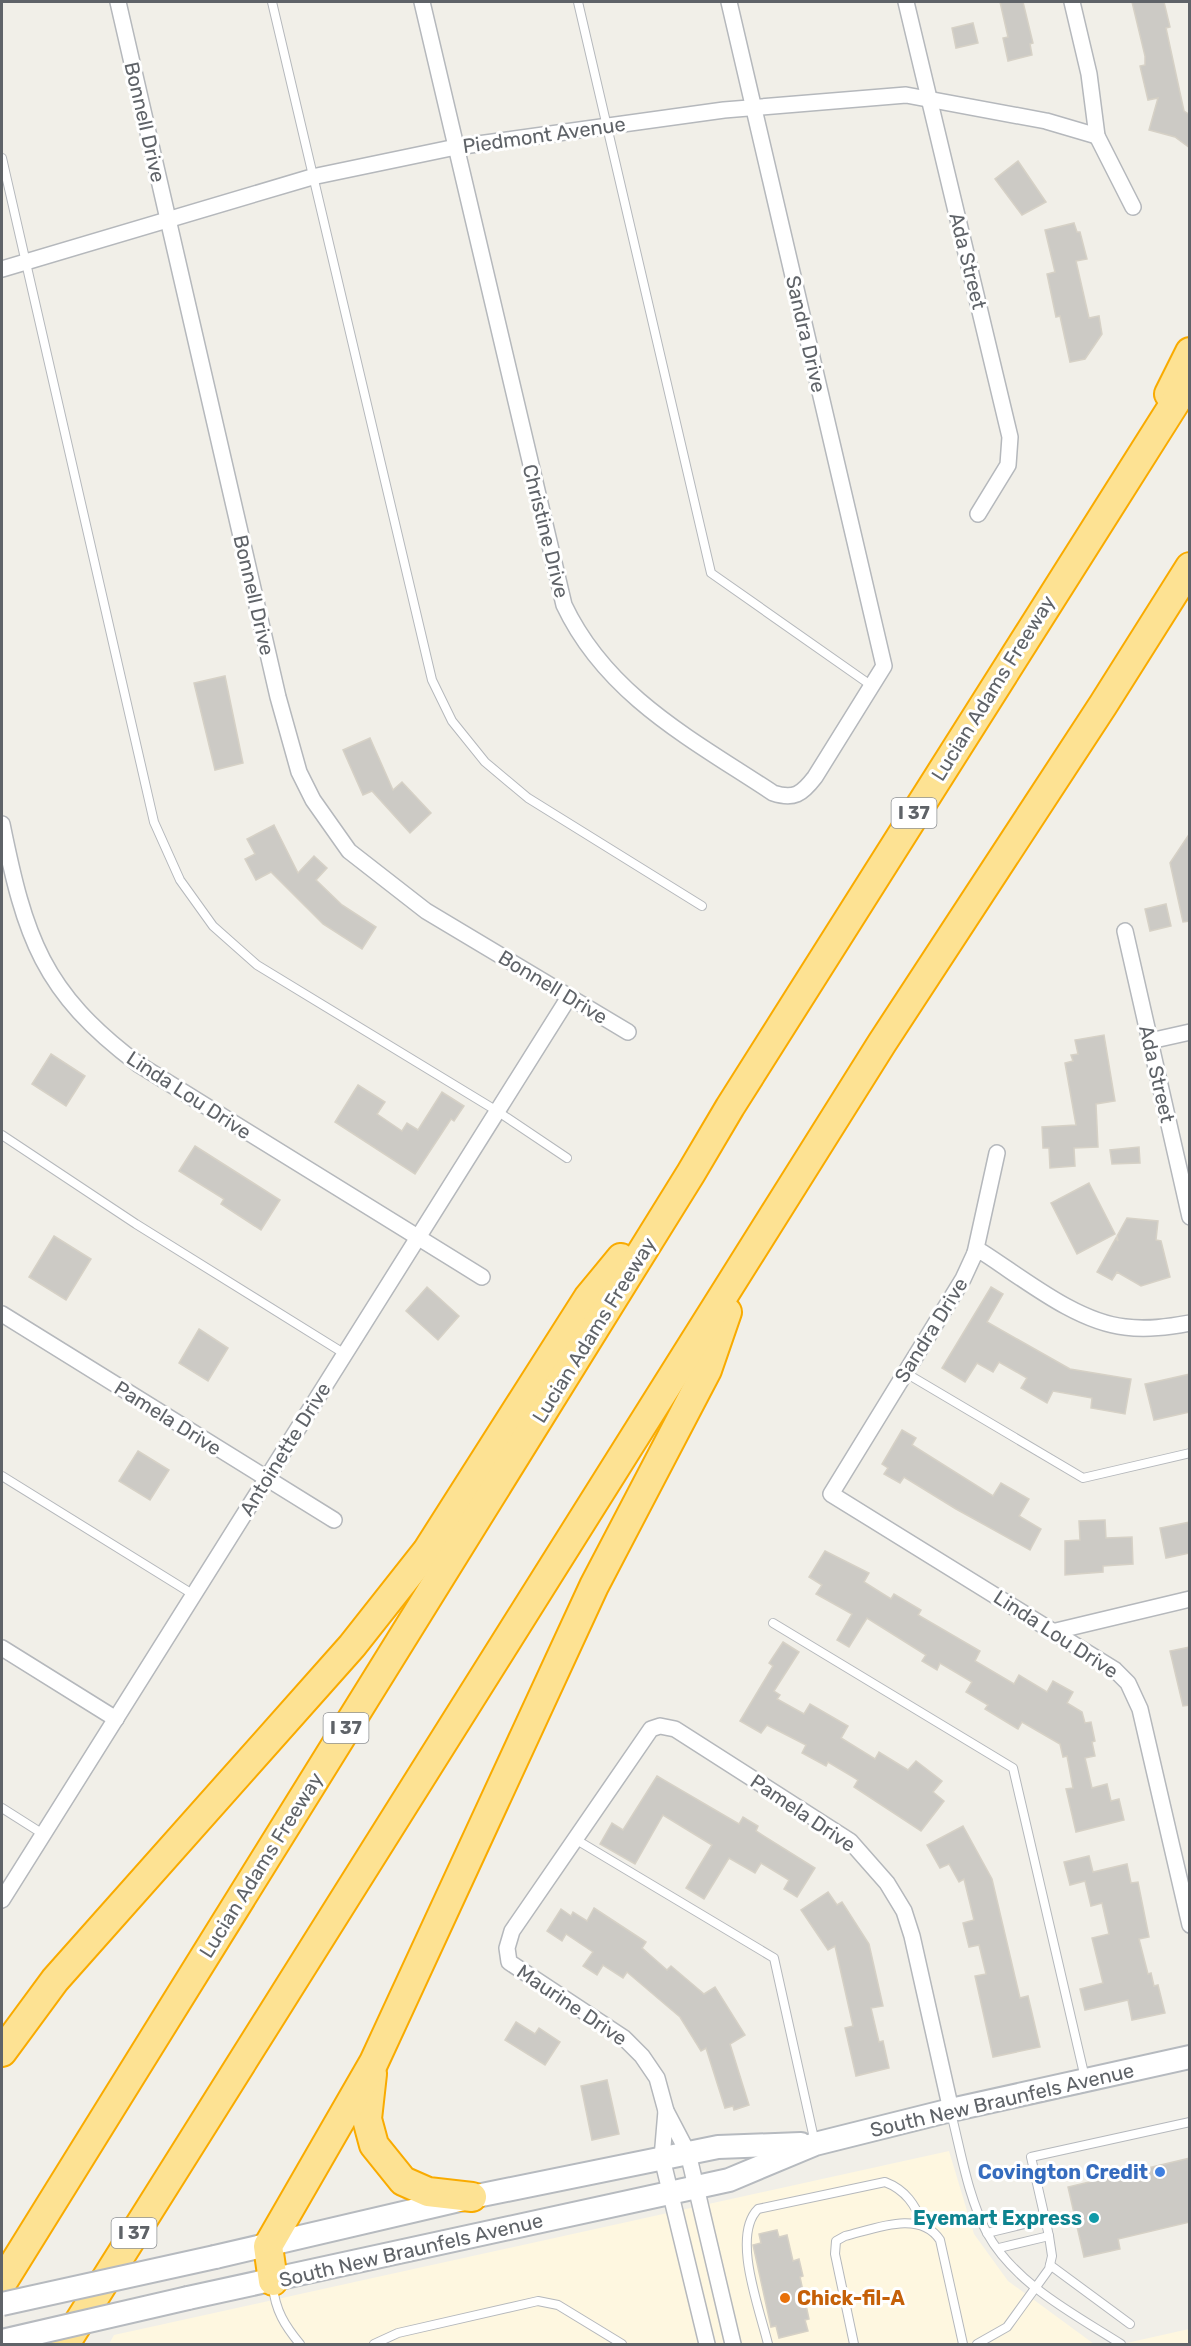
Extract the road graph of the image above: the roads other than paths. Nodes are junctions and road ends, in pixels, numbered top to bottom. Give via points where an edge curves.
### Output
1 (118, 2) edge
2 (272, 2) edge
3 (423, 2) edge
4 (578, 2) edge
5 (729, 2) edge
6 (906, 2) edge
7 (1072, 2) edge
8 (929, 99) junction
9 (753, 108) junction
10 (606, 126) junction
11 (1097, 136) junction
12 (456, 147) junction
13 (2, 158) edge
14 (312, 177) junction
15 (1133, 207) dead end
16 (167, 219) junction
17 (25, 262) junction
18 (2, 269) edge
19 (1190, 352) edge
20 (1190, 379) edge
21 (1139, 455) junction
22 (978, 514) dead end
23 (1190, 567) edge
24 (884, 666) joint
25 (872, 686) junction
26 (2, 824) edge
27 (702, 906) dead end
28 (1125, 931) dead end
29 (569, 997) junction
30 (628, 1032) dead end
31 (1190, 1032) edge
32 (1150, 1041) junction
33 (497, 1111) junction
34 (2, 1135) edge
35 (997, 1153) dead end
36 (567, 1158) dead end
37 (691, 1173) junction
38 (1190, 1217) edge
39 (417, 1239) junction
40 (975, 1253) junction
41 (745, 1262) junction
42 (482, 1277) dead end
43 (2, 1314) edge
44 (1190, 1323) edge
45 (345, 1354) junction
46 (904, 1372) junction
47 (1190, 1453) edge
48 (2, 1476) edge
49 (266, 1479) junction
50 (831, 1494) joint
51 (334, 1520) dead end
52 (194, 1595) junction
53 (1190, 1599) edge
54 (773, 1623) dead end
55 (1056, 1631) junction
56 (2, 1648) edge
57 (116, 1719) junction
58 (2, 1808) edge
59 (43, 1834) junction
60 (575, 1839) junction
61 (2, 1900) edge
62 (1190, 1925) edge
63 (2, 2052) edge
64 (1190, 2057) edge
65 (374, 2062) junction
66 (1086, 2080) junction
67 (951, 2110) junction
68 (666, 2111) junction
69 (1190, 2122) edge
70 (202, 2125) junction
71 (815, 2144) junction
72 (688, 2153) junction
73 (662, 2158) junction
74 (696, 2187) junction
75 (670, 2192) junction
76 (472, 2197) junction
77 (1045, 2219) junction
78 (923, 2224) junction
79 (987, 2233) junction
80 (1049, 2236) junction
81 (268, 2246) junction
82 (999, 2248) junction
83 (1050, 2265) junction
84 (273, 2281) junction
85 (2, 2283) edge
86 (1037, 2287) junction
87 (2, 2304) edge
88 (1130, 2324) dead end
89 (2, 2341) edge
90 (64, 2344) edge
91 (87, 2344) edge
92 (300, 2344) edge
93 (374, 2344) edge
94 (622, 2344) edge
95 (707, 2344) edge
96 (733, 2344) edge
97 (768, 2344) edge
98 (854, 2344) edge
99 (963, 2344) edge
100 (977, 2344) edge
101 (1121, 2344) edge

1 - 16 street, Bonnell Drive
2 - 14 lane
3 - 12 street, Christine Drive
4 - 10 lane
5 - 9 street, Sandra Drive
6 - 8 street, Ada Street
7 - 11 street via 1089,74
8 - 9 street, Piedmont Avenue via 882,96
8 - 11 street, Piedmont Avenue via 1046,121
8 - 22 street, Ada Street via 1010,437 1008,465
9 - 10 street, Piedmont Avenue
9 - 24 street, Sandra Drive
10 - 12 street, Piedmont Avenue
10 - 25 lane via 711,573
11 - 15 street
12 - 14 street, Piedmont Avenue
12 - 25 street, Christine Drive via 558,588 573,623 613,678 640,704 772,793 784,797 795,797 804,791
13 - 17 lane
14 - 16 street, Piedmont Avenue
14 - 27 lane via 420,636 432,680 452,721 485,762 528,798
16 - 17 street, Piedmont Avenue
16 - 29 street, Bonnell Drive via 278,697 296,763 313,800 349,850 371,870 426,911
17 - 18 street, Piedmont Avenue
17 - 33 lane via 154,822 180,880 213,926 257,965
19 - 21 highway
20 - 21 highway, Lucian Adams Freeway / I 37
21 - 37 highway, Lucian Adams Freeway / I 37
23 - 41 highway, I 37
24 - 25 street, Christine Drive
26 - 39 street, Linda Lou Drive via 26,926 50,975 84,1018 138,1064
28 - 32 street, Ada Street
29 - 30 street, Bonnell Drive
29 - 33 street, Antoinette Drive
31 - 32 street
32 - 38 street, Ada Street
33 - 36 lane
33 - 39 street, Antoinette Drive
34 - 45 lane
35 - 40 street, Sandra Drive
37 - 63 highway via 588,1298 427,1551 301,1705 55,1980
37 - 85 highway, Lucian Adams Freeway / I 37
39 - 42 street, Linda Lou Drive
39 - 45 street, Antoinette Drive
40 - 44 street via 982,1252 1094,1319 1124,1328 1156,1329
40 - 46 street, Sandra Drive via 963,1279
41 - 65 highway via 707,1370 594,1586
41 - 70 highway, I 37
43 - 49 street, Pamela Drive
45 - 49 street, Antoinette Drive
46 - 47 lane via 1083,1478
46 - 50 street, Sandra Drive
48 - 52 lane
49 - 51 street, Pamela Drive
49 - 52 street, Antoinette Drive
50 - 55 street, Linda Lou Drive
52 - 57 street, Antoinette Drive
53 - 55 street
54 - 66 lane via 1013,1768
55 - 62 street, Linda Lou Drive via 1115,1670 1128,1683 1140,1709
56 - 57 street
57 - 59 street, Antoinette Drive
58 - 59 lane
59 - 61 street, Antoinette Drive
60 - 67 street, Pamela Drive via 651,1729 660,1726 675,1729 837,1831 876,1868 904,1911
60 - 68 street, Maurine Drive via 512,1931 508,1962 624,2038 657,2078
60 - 71 lane via 774,1958
64 - 66 main road, South New Braunfels Avenue
65 - 76 highway via 367,2119 374,2145 403,2181 428,2192
65 - 81 highway
66 - 67 main road, South New Braunfels Avenue
67 - 71 main road, South New Braunfels Avenue
67 - 79 lane via 970,2186
68 - 72 street, Maurine Drive
68 - 73 street, Maurine Drive
69 - 77 lane via 1031,2157
70 - 90 highway, I 37
70 - 91 highway
71 - 72 main road, South New Braunfels Avenue via 718,2147
71 - 74 main road, South New Braunfels Avenue via 729,2180
72 - 73 main road, South New Braunfels Avenue
72 - 74 street, Maurine Drive
73 - 75 street, Maurine Drive
73 - 76 main road, South New Braunfels Avenue
74 - 75 main road, South New Braunfels Avenue
74 - 96 street, Maurine Drive
75 - 84 main road, South New Braunfels Avenue
75 - 95 street, Maurine Drive
76 - 81 main road, South New Braunfels Avenue
77 - 79 lane
77 - 80 lane
78 - 97 lane via 915,2204 896,2186 885,2182 758,2209 750,2217 746,2233 747,2254
78 - 98 lane via 908,2223 836,2241 835,2254
78 - 99 lane via 933,2229 940,2240
79 - 82 lane
80 - 82 lane
80 - 83 lane
81 - 84 highway
81 - 87 main road, South New Braunfels Avenue, bridge
82 - 86 lane via 1011,2266
83 - 86 lane
83 - 88 lane
84 - 89 main road, South New Braunfels Avenue, bridge
84 - 92 lane via 275,2302 285,2325
86 - 100 lane via 1007,2327
86 - 101 lane
93 - 94 lane via 398,2333 538,2301 558,2305

